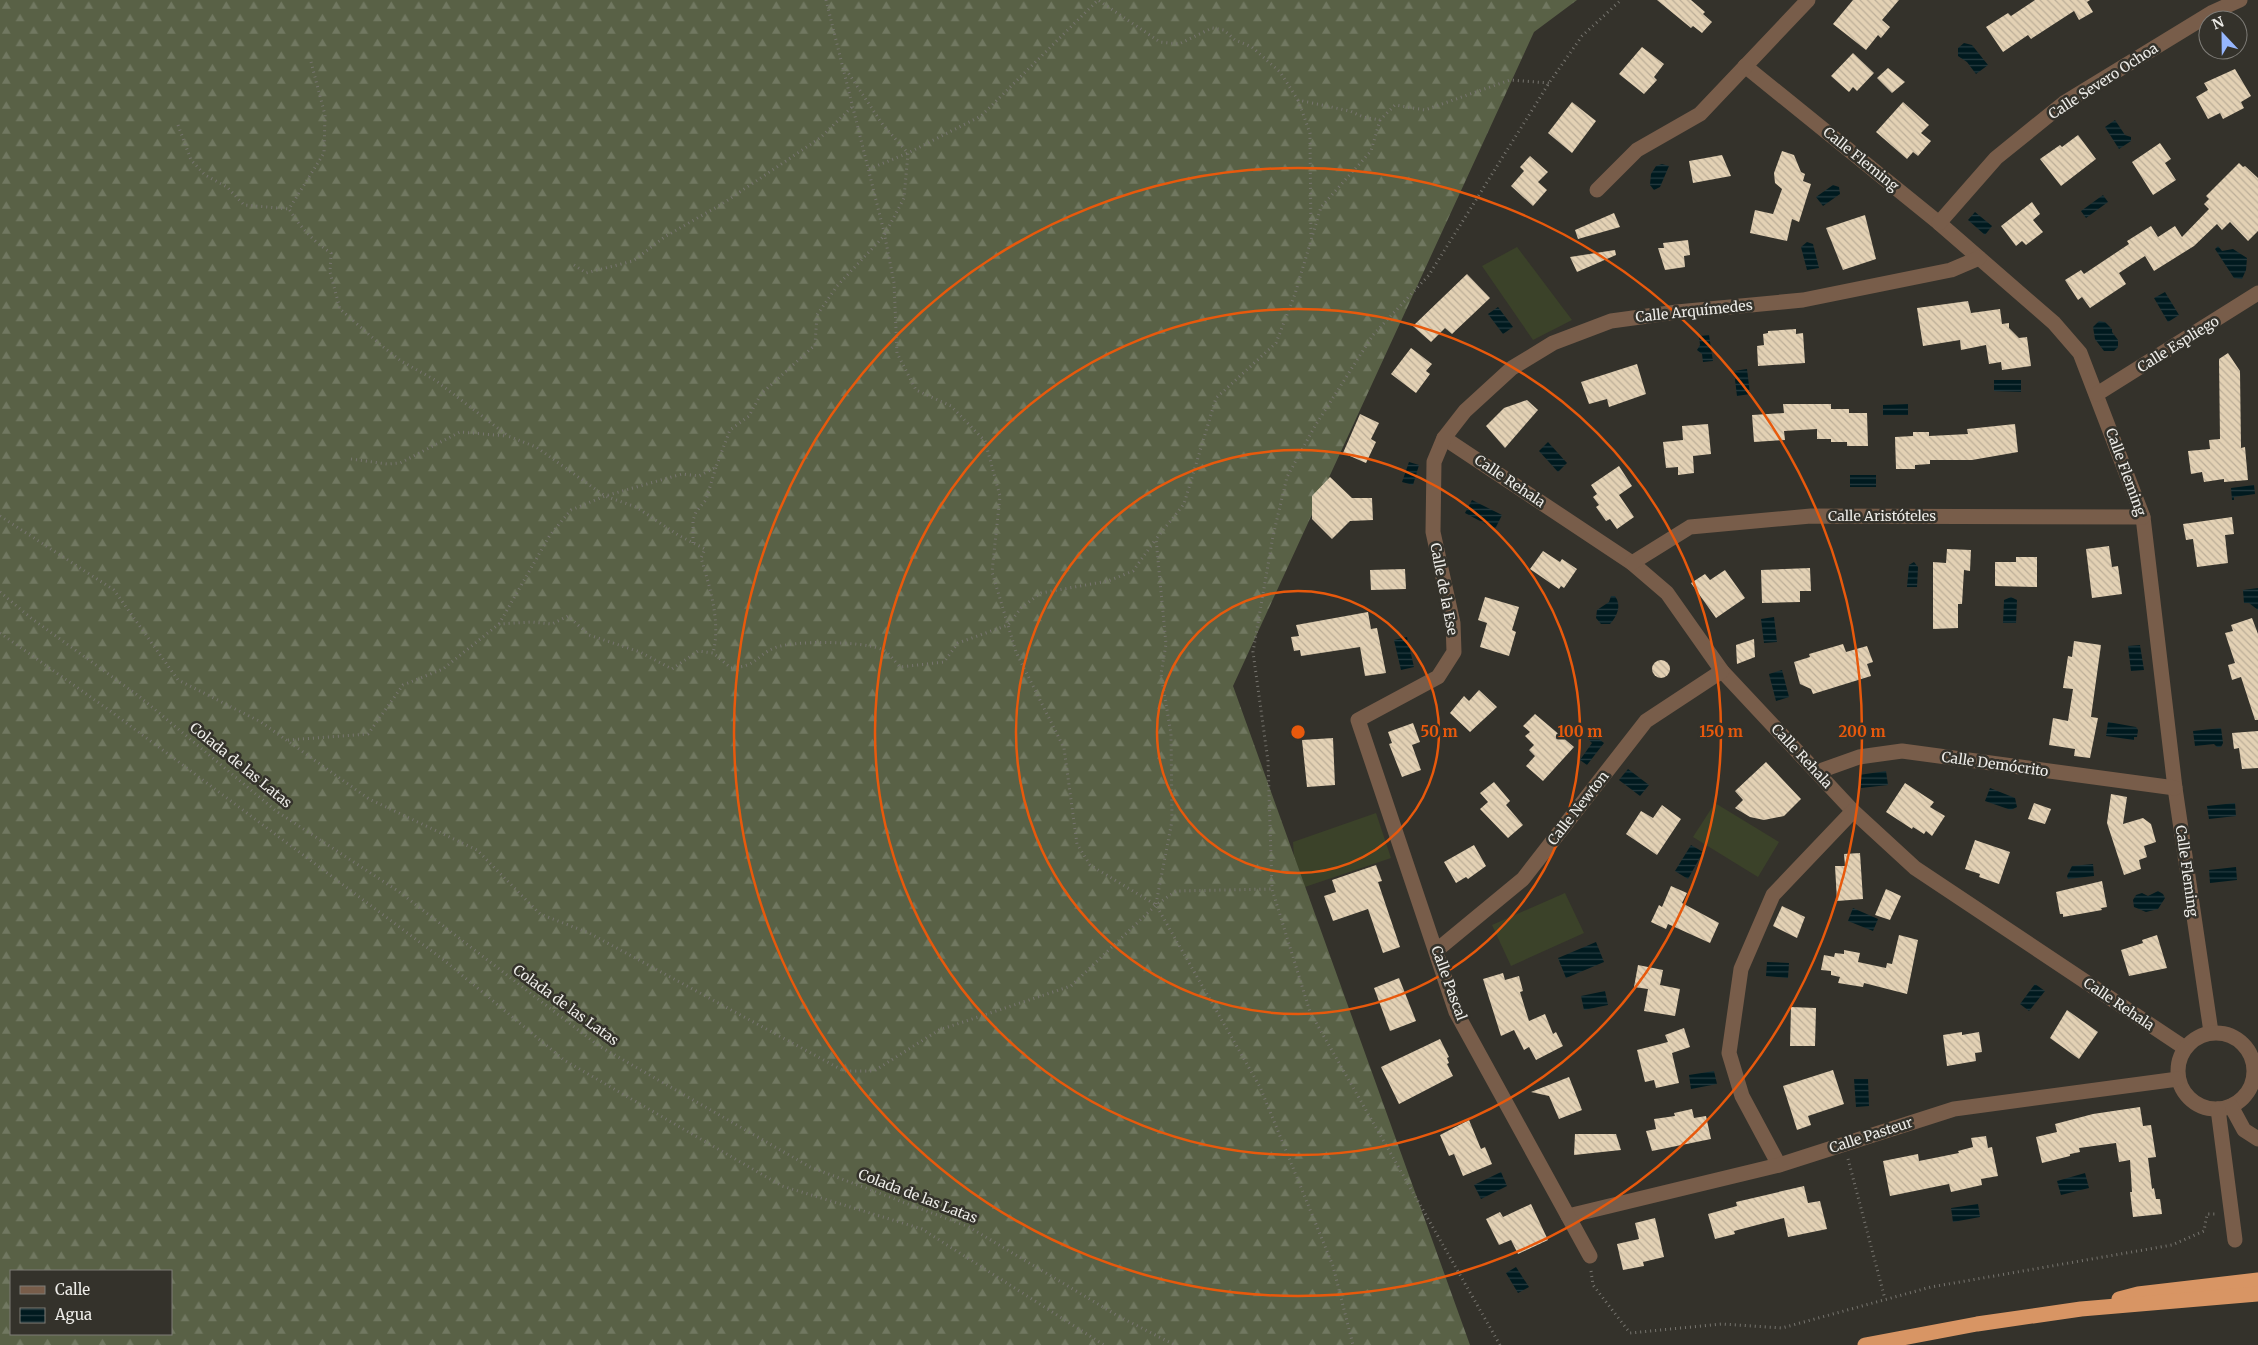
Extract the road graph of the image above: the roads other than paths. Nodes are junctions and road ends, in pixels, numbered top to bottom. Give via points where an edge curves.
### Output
1 (1808, 0) edge
2 (2240, 0) edge
3 (1745, 66) junction
4 (1597, 190) dead end
5 (1939, 223) junction
6 (1979, 258) junction
7 (2258, 293) edge
8 (2097, 394) junction
9 (1444, 438) junction
10 (2143, 517) junction
11 (1632, 563) junction
12 (1722, 671) junction
13 (1358, 720) joint
14 (1817, 772) junction
15 (2175, 788) junction
16 (1853, 811) junction
17 (1437, 950) junction
18 (2211, 1032) junction
19 (2185, 1048) junction
20 (2254, 1052) edge
21 (2178, 1079) junction
22 (2224, 1108) junction
23 (2258, 1140) edge
24 (1779, 1165) junction
25 (1568, 1216) junction
26 (2235, 1240) dead end
27 (1590, 1256) road end
28 (2258, 1271) edge
29 (2258, 1280) edge
30 (2138, 1294) junction
31 (2258, 1294) edge
32 (2081, 1309) junction
33 (1865, 1345) edge

1 - 3 street
2 - 5 street, Calle Severo Ochoa via 2213,12 2064,103 1996,158
3 - 4 street via 1700,114 1637,150
3 - 5 street, Calle Fleming
5 - 6 street, Calle Fleming
6 - 8 street, Calle Fleming via 2054,323 2080,353
6 - 9 street, Calle Arquímedes via 1951,270 1803,300 1611,321 1553,343 1512,368 1465,411
7 - 8 street, Calle Espliego
8 - 10 street, Calle Fleming
9 - 11 street, Calle Rehala
9 - 13 street, Calle de la Ese via 1434,462 1433,532 1453,623 1454,652 1438,677
10 - 11 street, Calle Aristóteles via 1811,516 1690,527
10 - 15 street, Calle Fleming
11 - 12 street, Calle Rehala via 1668,593
12 - 14 street, Calle Rehala
12 - 17 street, Calle Newton via 1646,721 1523,879
13 - 17 street, Calle Pascal
14 - 15 street, Calle Demócrito via 1859,757 1902,751
14 - 16 street, Calle Rehala
15 - 18 street, Calle Fleming
16 - 19 street, Calle Rehala via 1915,868
16 - 24 street via 1773,895 1741,969 1729,1053 1742,1096
17 - 25 street, Calle Pascal via 1456,1012
18 - 19 street via 2196,1038
18 - 20 street via 2226,1034
19 - 21 street via 2178,1063
20 - 22 street via 2252,1084 2244,1098
21 - 22 street via 2186,1095 2200,1106
21 - 24 street, Calle Pasteur via 1954,1108
22 - 23 street
22 - 26 street
24 - 25 street, Calle Pasteur
25 - 27 street, Calle Pascal
28 - 30 highway
29 - 30 highway
30 - 32 highway
31 - 32 highway
32 - 33 highway

